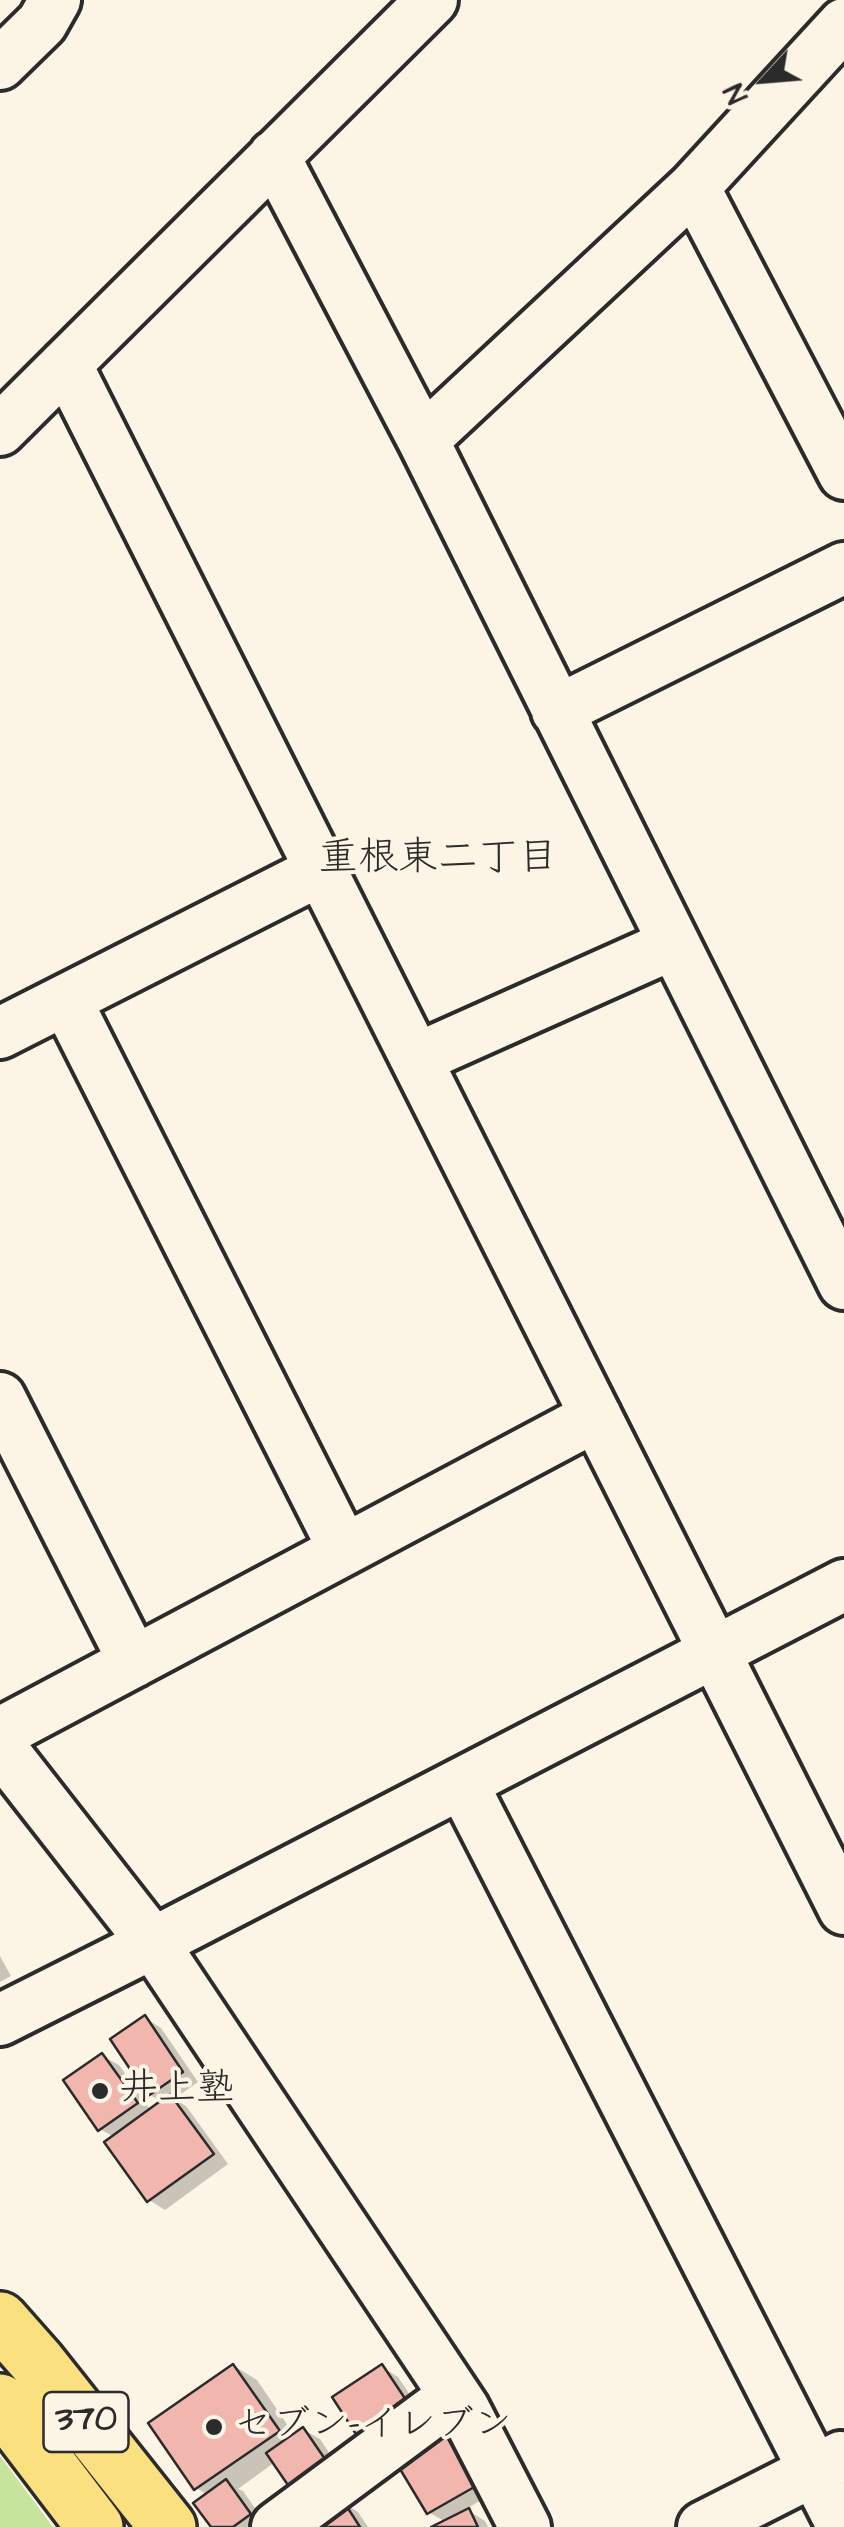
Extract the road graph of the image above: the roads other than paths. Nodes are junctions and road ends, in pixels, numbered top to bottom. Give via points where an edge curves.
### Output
1 (55, 0) edge
2 (432, 0) edge
3 (826, 0) edge
4 (844, 21) edge
5 (0, 64) edge
6 (274, 156) junction
7 (694, 188) junction
8 (66, 364) junction
9 (0, 430) edge
10 (424, 440) junction
11 (844, 474) edge
12 (844, 568) edge
13 (557, 711) junction
14 (321, 870) junction
15 (674, 944) junction
16 (66, 1000) junction
17 (0, 1033) edge
18 (416, 1059) junction
19 (844, 1284) edge
20 (0, 1398) edge
21 (596, 1416) junction
22 (344, 1550) junction
23 (844, 1584) edge
24 (714, 1652) junction
25 (134, 1662) junction
26 (0, 1733) edge
27 (0, 1747) edge
28 (462, 1783) junction
29 (844, 1909) edge
30 (154, 1943) junction
31 (0, 2020) edge
32 (0, 2320) edge
33 (454, 2396) junction
34 (0, 2402) edge
35 (829, 2463) edge
36 (95, 2527) edge
37 (168, 2527) edge
38 (276, 2527) edge
39 (525, 2527) edge
40 (703, 2527) edge
41 (843, 2527) edge

1 - 5 street via 42,23
2 - 6 street
3 - 4 street
4 - 7 street
6 - 8 street
6 - 10 street
7 - 10 street
7 - 11 street
8 - 9 street
8 - 14 street
10 - 13 street
12 - 13 street
13 - 15 street
14 - 16 street
14 - 18 street
15 - 18 street
15 - 19 street
16 - 17 street
16 - 22 street
18 - 21 street
20 - 25 street
21 - 22 street
21 - 24 street
22 - 25 street
23 - 24 street
24 - 28 street
24 - 29 street
25 - 26 street
27 - 30 street
28 - 30 street
28 - 35 street
30 - 31 street
30 - 33 street
32 - 37 highway, 370
33 - 38 street
33 - 39 street
34 - 36 highway, 370
35 - 40 street
35 - 41 street

